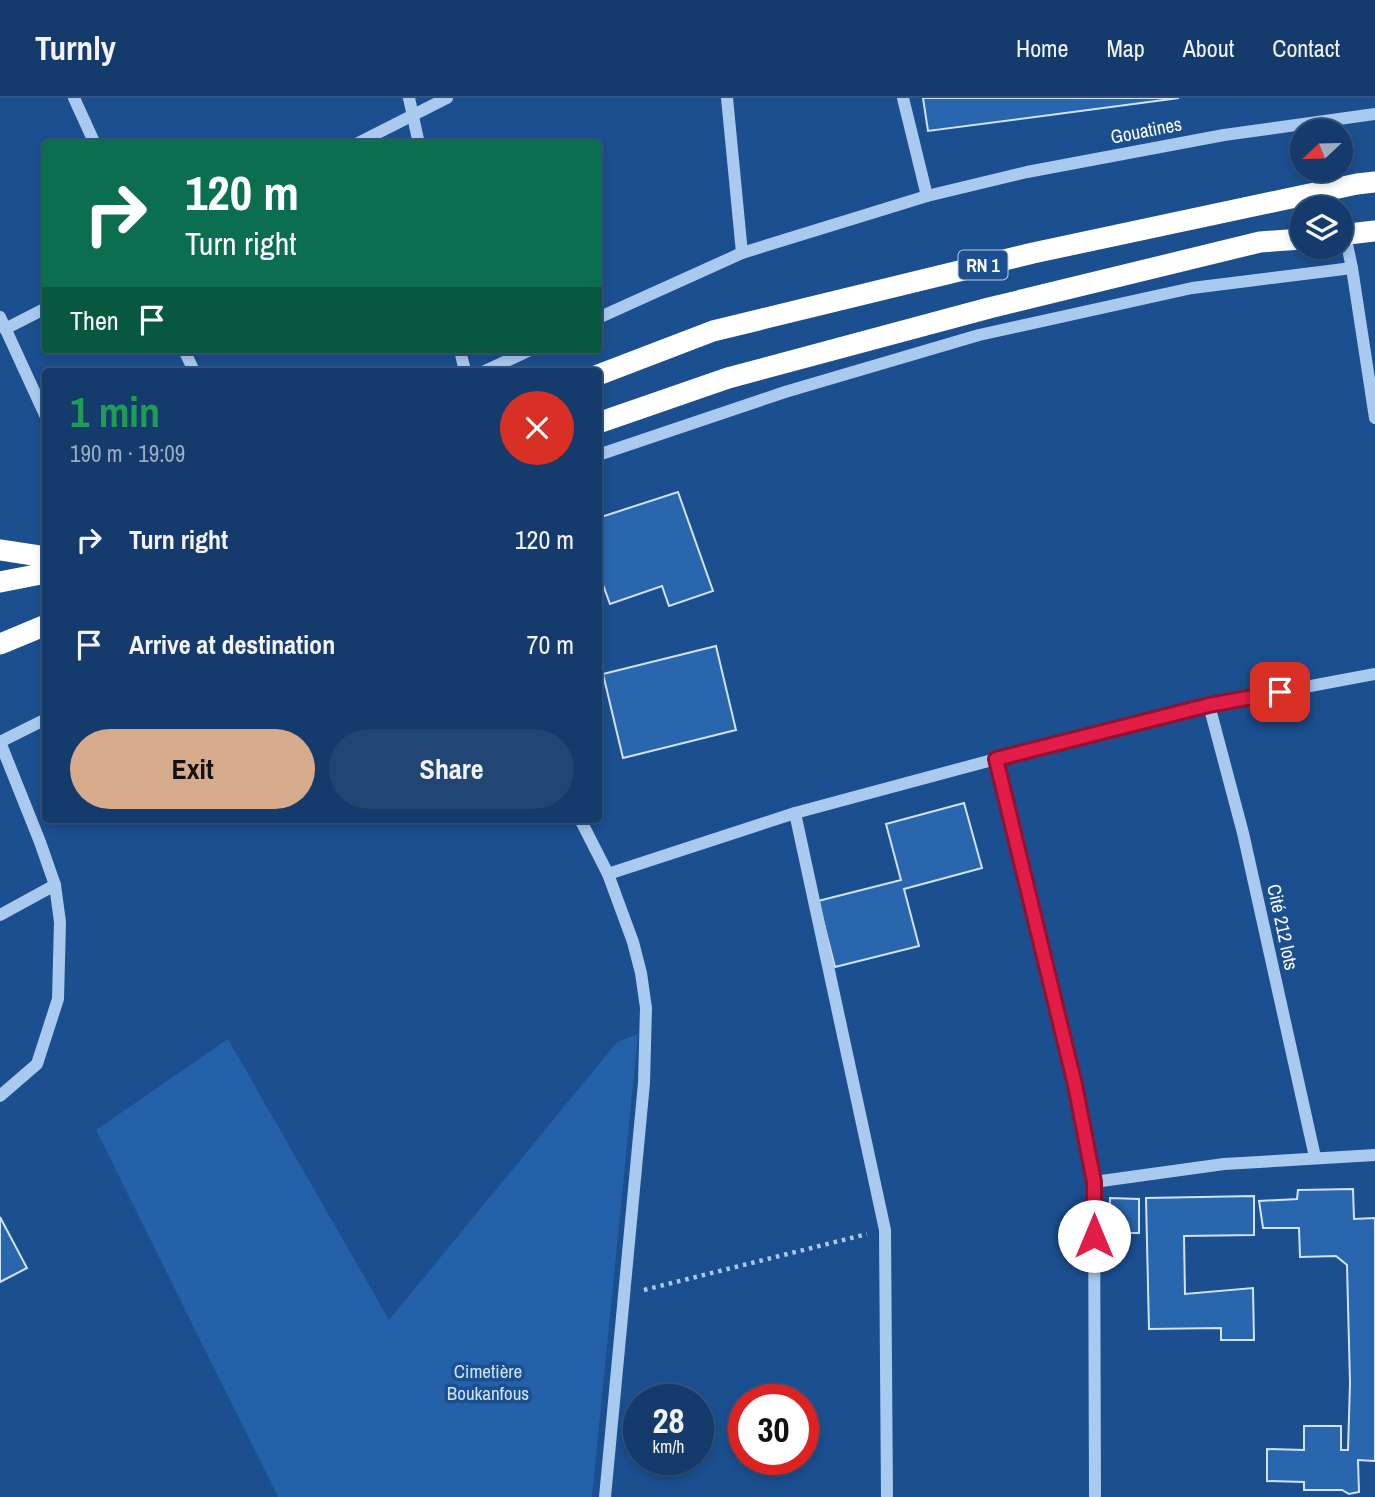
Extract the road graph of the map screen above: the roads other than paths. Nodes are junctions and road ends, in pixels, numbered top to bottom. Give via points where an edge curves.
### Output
1 (74, 98) edge
2 (409, 98) edge
3 (447, 98) edge
4 (727, 98) edge
5 (903, 98) edge
6 (1375, 114) edge
7 (413, 116) junction
8 (92, 140) edge
9 (364, 140) edge
10 (418, 140) edge
11 (1375, 183) edge
12 (927, 196) junction
13 (1375, 231) edge
14 (1353, 234) edge
15 (1290, 240) edge
16 (742, 253) junction
17 (1350, 259) edge
18 (1352, 268) junction
19 (42, 309) edge
20 (602, 316) edge
21 (3, 323) edge
22 (521, 354) edge
23 (491, 368) edge
24 (602, 373) edge
25 (42, 408) edge
26 (1375, 418) edge
27 (602, 422) edge
28 (602, 454) edge
29 (0, 550) edge
30 (42, 556) edge
31 (42, 574) edge
32 (0, 582) edge
33 (42, 627) edge
34 (0, 644) edge
35 (1375, 674) edge
36 (1209, 705) junction
37 (42, 721) edge
38 (0, 742) edge
39 (996, 759) junction
40 (795, 813) junction
41 (582, 823) edge
42 (608, 874) junction
43 (55, 885) junction
44 (0, 915) edge
45 (0, 1096) edge
46 (1375, 1156) edge
47 (1315, 1157) junction
48 (1094, 1182) junction
49 (605, 1497) edge
50 (887, 1497) edge
51 (1095, 1497) edge

1 - 8 street
2 - 7 street
3 - 7 street
4 - 16 street
5 - 12 street
6 - 12 street, Gouatines via 1223,135
7 - 9 street
7 - 10 street
11 - 24 highway, RN 1 via 1033,253 713,331
12 - 16 street, Gouatines
13 - 14 highway
15 - 27 highway, RN 1 via 1260,242 989,307 728,378
16 - 20 street, Gouatines
17 - 18 street
18 - 26 street
18 - 28 street via 1192,288 979,335 785,392
19 - 21 street
21 - 25 street
22 - 23 street
29 - 30 highway
31 - 32 highway
33 - 34 highway
35 - 36 street
36 - 39 street
36 - 47 street, Cité 212 lots via 1243,833
37 - 38 street
38 - 43 street
39 - 40 street
39 - 48 street
40 - 42 street
40 - 50 street via 884,1230
41 - 42 street
42 - 49 street via 633,942 646,1008
43 - 44 street
43 - 45 street via 60,922 58,999 37,1064
46 - 47 street
47 - 48 street
48 - 51 street

